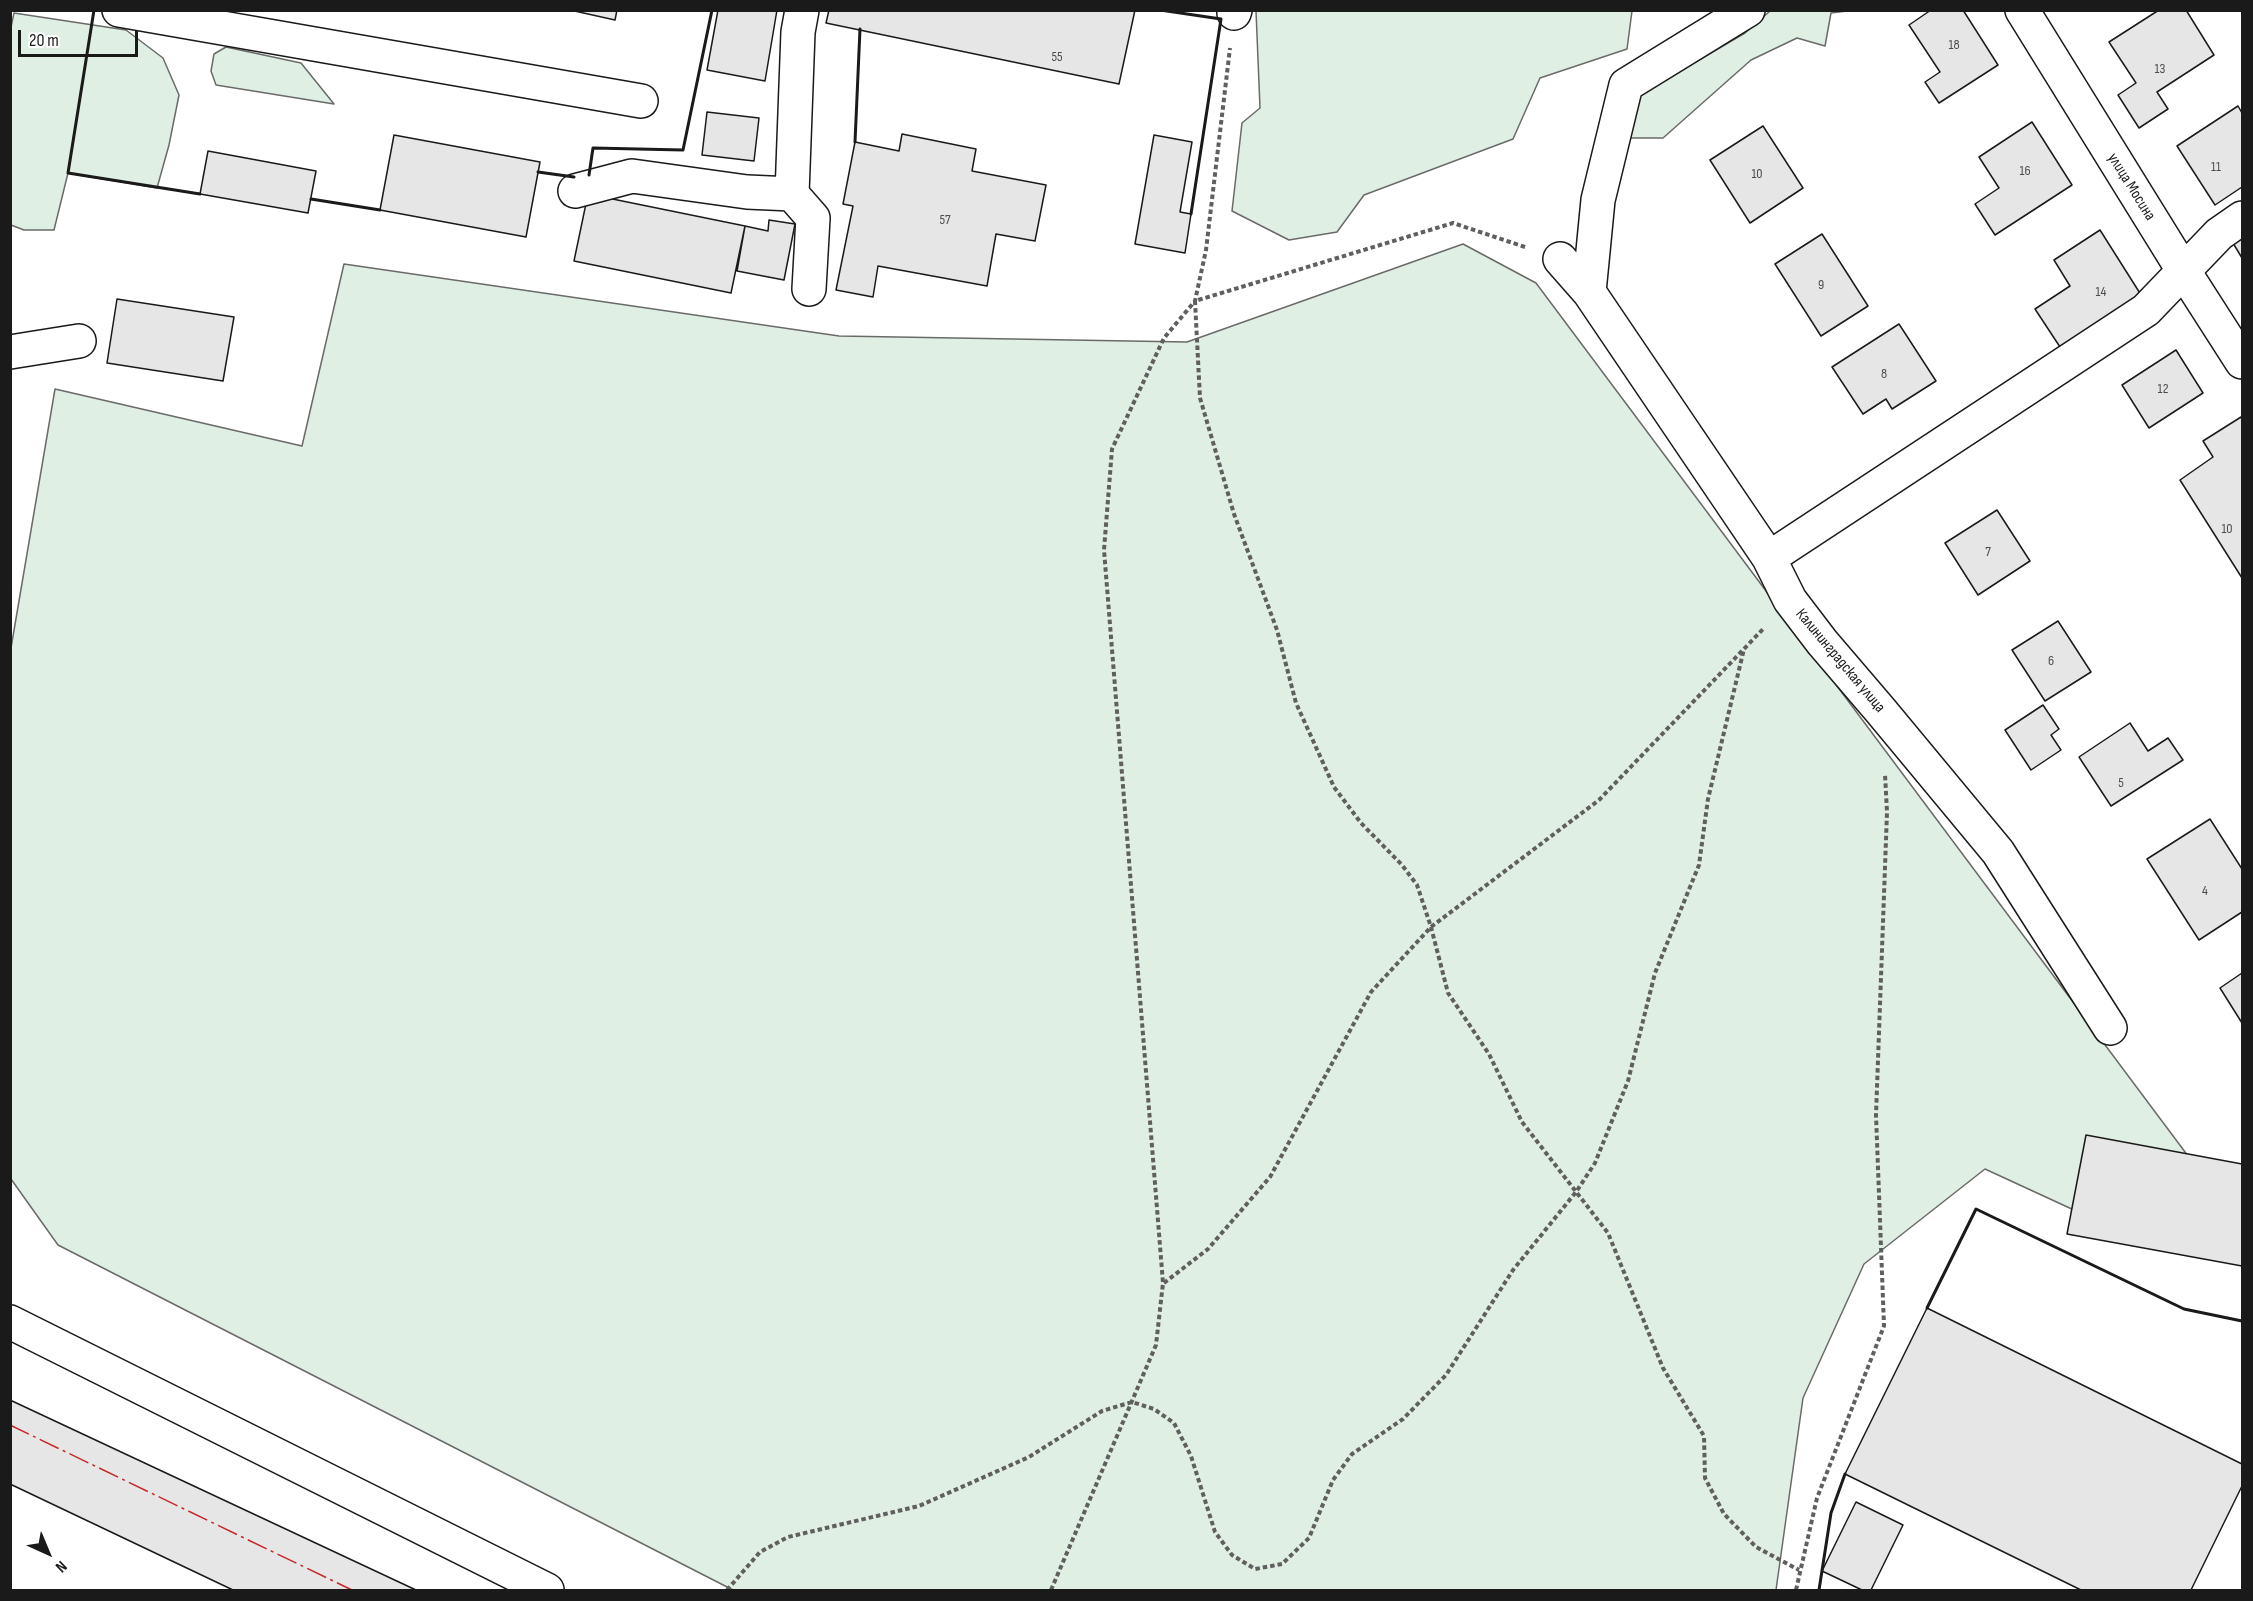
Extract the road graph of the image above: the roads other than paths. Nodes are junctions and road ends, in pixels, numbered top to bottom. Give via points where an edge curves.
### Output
1 (119, 10) edge
2 (802, 10) edge
3 (1748, 10) edge
4 (2022, 10) edge
5 (641, 101) dead end
6 (575, 191) dead end
7 (792, 194) junction
8 (2242, 218) edge
9 (1560, 259) road end
10 (2183, 270) junction
11 (809, 289) dead end
12 (1589, 292) junction
13 (79, 341) dead end
14 (10, 352) edge
15 (2242, 362) edge
16 (1769, 558) junction
17 (2110, 1028) dead end
18 (10, 1322) edge
19 (547, 1590) edge

1 - 5 street
2 - 7 street
3 - 12 street via 1626,85 1598,200
4 - 10 street, улица Мосина
6 - 7 street via 632,176 747,192
7 - 11 street via 813,218
8 - 10 street via 2219,234
9 - 12 street, Калининградская улица
10 - 15 street, улица Мосина
10 - 16 street via 2146,310
12 - 16 street, Калининградская улица
13 - 14 street
16 - 17 street, Калининградская улица via 1790,600 1822,642 1998,852
18 - 19 street

